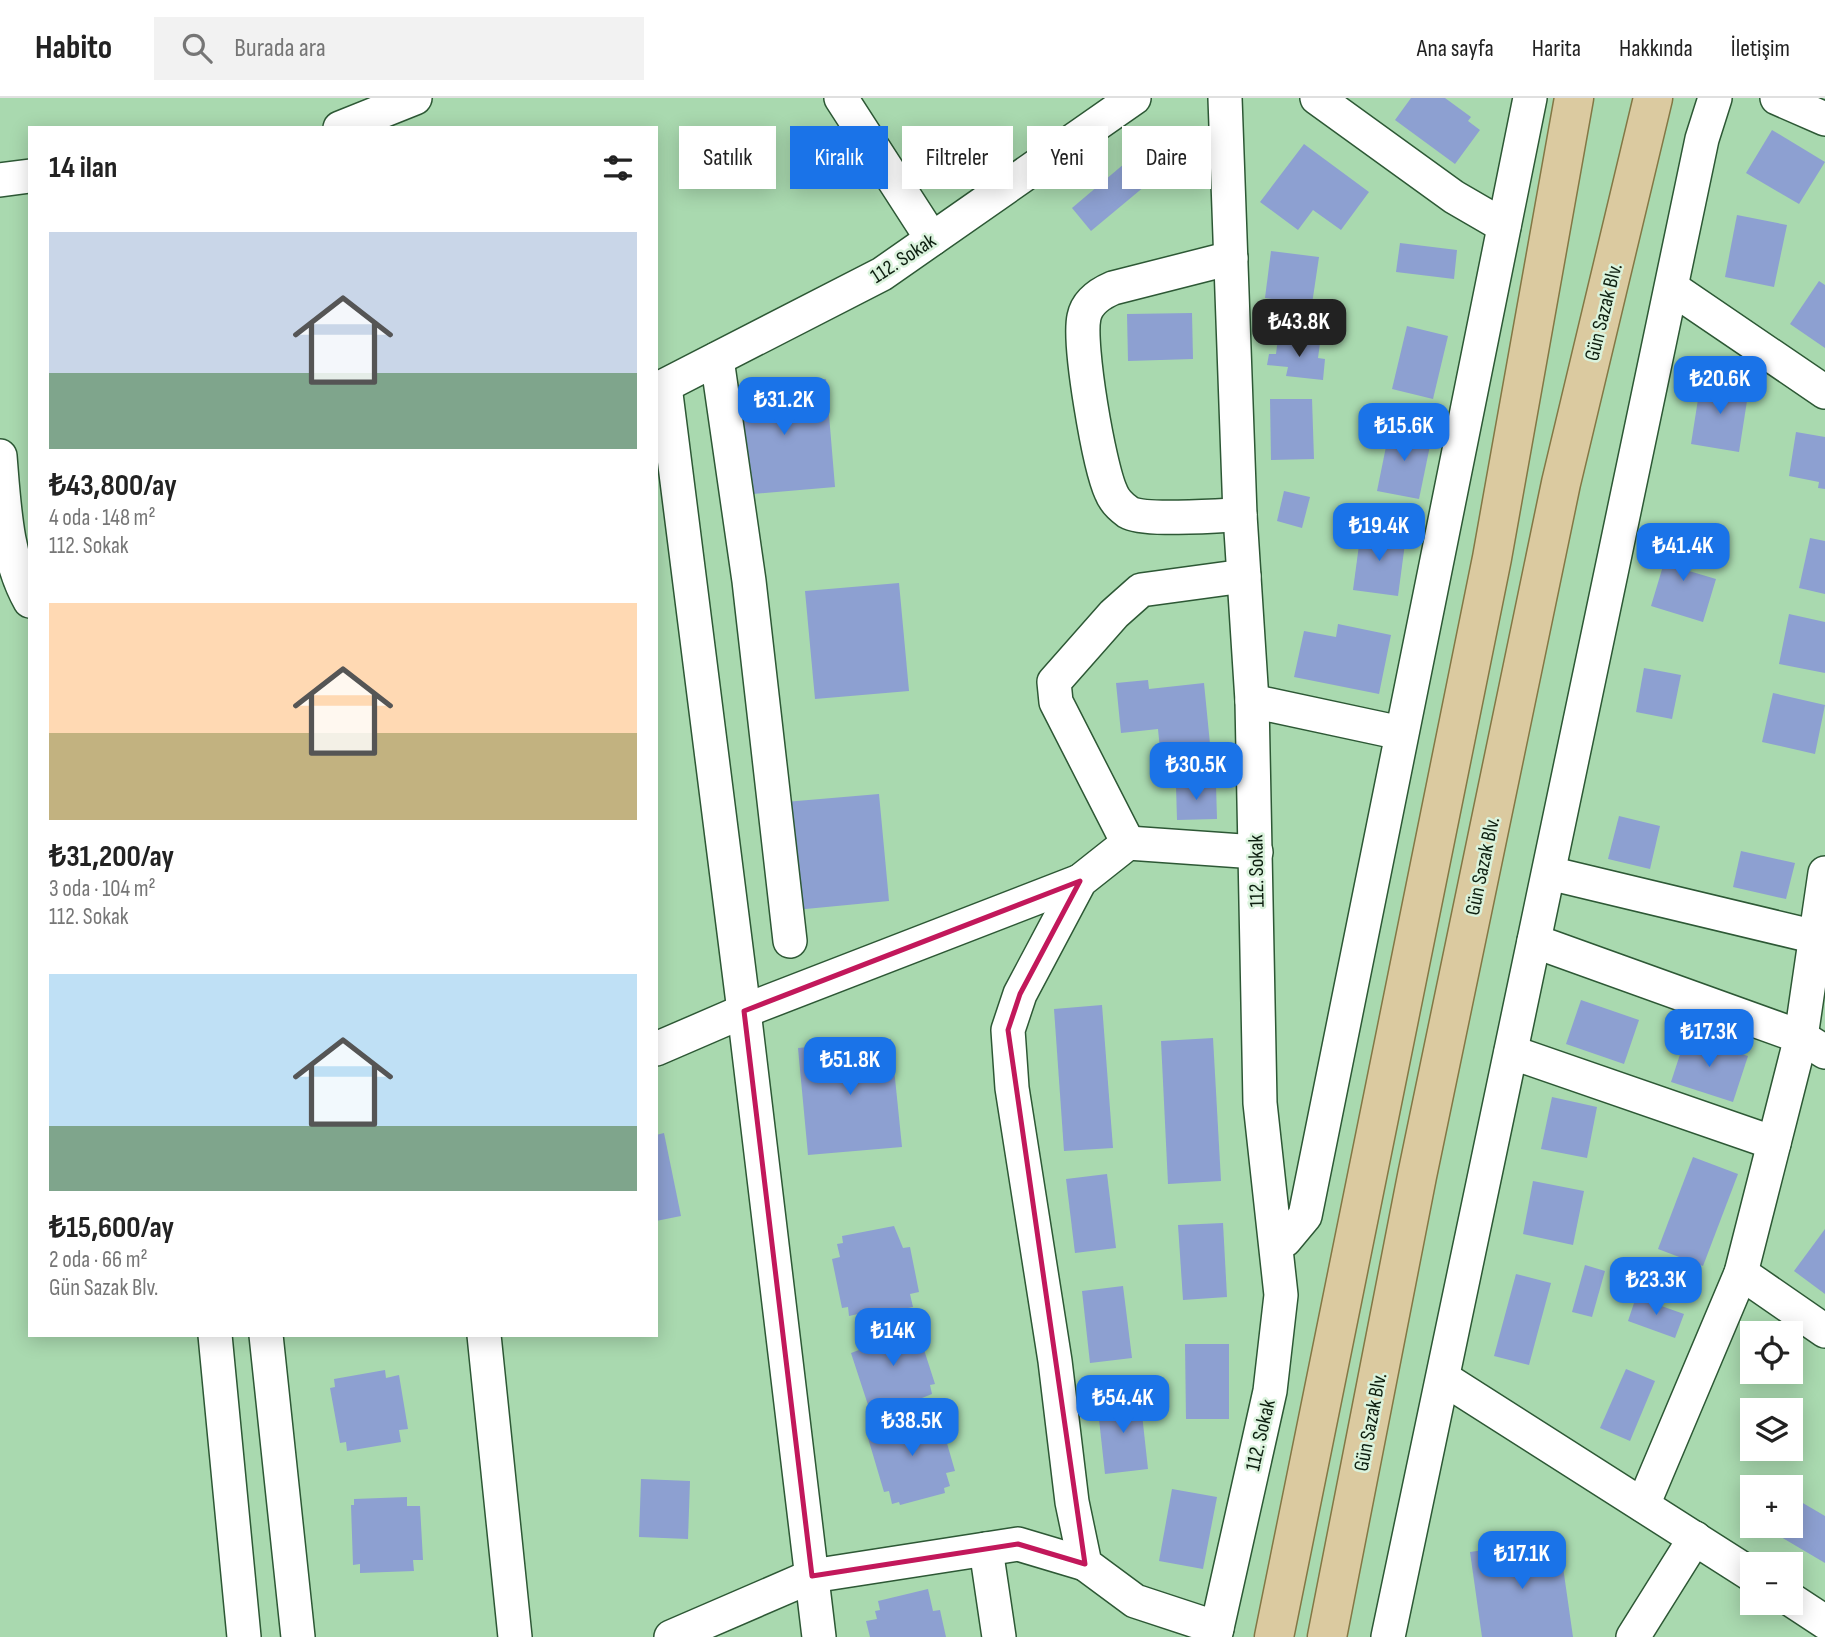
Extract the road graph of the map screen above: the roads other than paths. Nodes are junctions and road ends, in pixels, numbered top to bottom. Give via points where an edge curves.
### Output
1 (415, 98) edge
2 (841, 98) edge
3 (1134, 98) edge
4 (1225, 98) edge
5 (1317, 98) edge
6 (1530, 98) edge
7 (1574, 98) edge
8 (1653, 98) edge
9 (1715, 98) edge
10 (1777, 98) edge
11 (356, 119) edge
12 (1825, 120) edge
13 (28, 176) edge
14 (0, 180) edge
15 (1504, 226) junction
16 (932, 239) junction
17 (1231, 258) junction
18 (1671, 288) junction
19 (716, 359) junction
20 (661, 388) edge
21 (1825, 392) edge
22 (0, 456) edge
23 (1240, 515) junction
24 (1244, 576) junction
25 (28, 598) edge
26 (1252, 701) junction
27 (1401, 733) junction
28 (1128, 843) junction
29 (1255, 852) junction
30 (1549, 873) junction
31 (1825, 873) edge
32 (1080, 881) junction
33 (1816, 937) junction
34 (790, 941) dead end
35 (1534, 942) junction
36 (744, 1010) junction
37 (1813, 1044) edge
38 (658, 1048) edge
39 (1511, 1052) junction
40 (1774, 1143) junction
41 (1276, 1241) junction
42 (1741, 1273) junction
43 (1825, 1331) edge
44 (215, 1337) edge
45 (266, 1337) edge
46 (484, 1337) edge
47 (1444, 1378) junction
48 (1643, 1506) junction
49 (1695, 1538) junction
50 (986, 1549) junction
51 (1085, 1564) junction
52 (1740, 1567) edge
53 (811, 1576) junction
54 (1803, 1608) edge
55 (1825, 1622) edge
56 (1216, 1633) edge
57 (244, 1637) edge
58 (298, 1637) edge
59 (514, 1637) edge
60 (671, 1637) edge
61 (819, 1637) edge
62 (999, 1637) edge
63 (1274, 1637) edge
64 (1326, 1637) edge
65 (1388, 1637) edge
66 (1633, 1637) edge

1 - 11 street
2 - 16 street
3 - 16 street, 112. Sokak
4 - 17 street, 112. Sokak
5 - 15 street via 1454,197
6 - 15 street
7 - 63 main road via 1492,558
8 - 64 main road, Gün Sazak Blv. via 1558,496
9 - 18 street
10 - 12 street
13 - 14 street
15 - 27 street
16 - 19 street, 112. Sokak via 882,274
17 - 23 street, 112. Sokak
17 - 23 street via 1112,288 1089,305 1083,336 1096,437 1118,503 1138,517
18 - 21 street
18 - 30 street
19 - 20 street, 112. Sokak
19 - 34 street via 749,581
20 - 36 street
22 - 25 street via 5,512 20,584
23 - 24 street, 112. Sokak
24 - 26 street, 112. Sokak
24 - 28 street via 1141,590 1055,682 1056,702
26 - 27 street
26 - 29 street, 112. Sokak
27 - 41 street via 1305,1216 1285,1240
28 - 29 street
28 - 32 street
29 - 41 street, 112. Sokak via 1260,1103
30 - 33 street
30 - 35 street
31 - 33 street
32 - 36 street
32 - 51 street via 1020,994 1008,1030 1012,1088
33 - 37 street
35 - 37 street
35 - 39 street
36 - 38 street
36 - 53 street
37 - 40 street
39 - 40 street
39 - 47 street
40 - 42 street
41 - 56 street, 112. Sokak via 1281,1295 1270,1391
42 - 43 street
42 - 48 street
44 - 57 street
45 - 58 street
46 - 59 street
47 - 48 street
47 - 65 street
48 - 49 street
49 - 52 street
49 - 66 street
50 - 51 street via 1018,1544
50 - 53 street
50 - 62 street
51 - 56 street via 1135,1601
53 - 60 street
53 - 61 street
54 - 55 street

